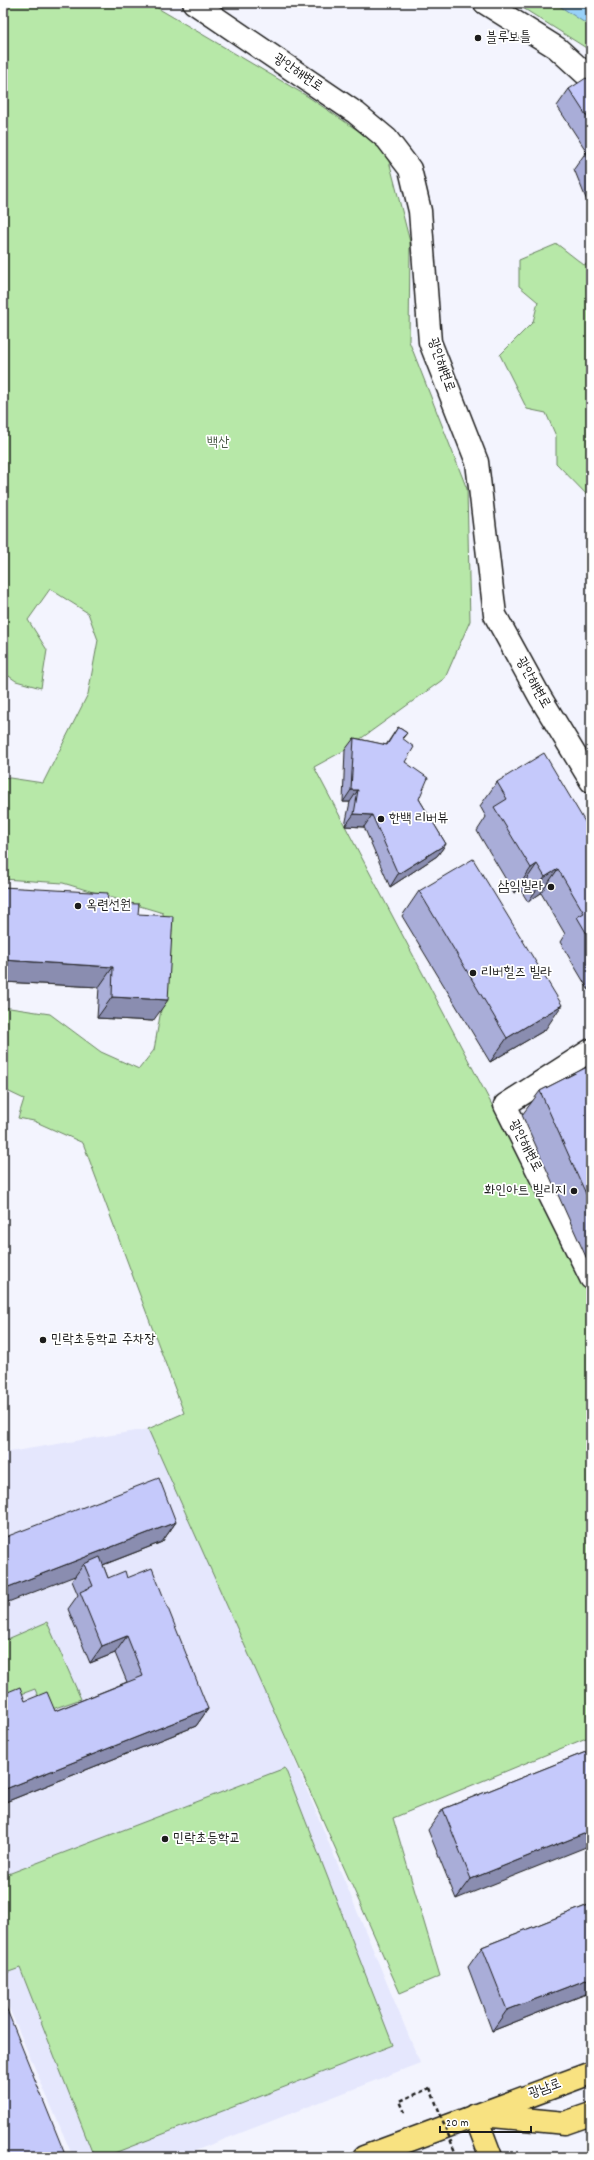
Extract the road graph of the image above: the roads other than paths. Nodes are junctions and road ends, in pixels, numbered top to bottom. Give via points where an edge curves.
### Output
1 (194, 3) edge
2 (485, 3) edge
3 (591, 79) edge
4 (591, 781) edge
5 (591, 1050) edge
6 (591, 1278) edge
7 (591, 2073) edge
8 (591, 2114) edge
9 (475, 2115) junction
10 (364, 2157) edge
11 (491, 2157) edge

1 - 4 street, 광안해변로 via 356,113 387,139 410,169 420,211 430,342 478,462 495,615 540,697
2 - 3 street via 557,48
5 - 6 street, 광안해변로 via 505,1105
7 - 9 main road, 광남로
8 - 9 main road via 565,2123
9 - 10 main road, 광남로
9 - 11 main road

